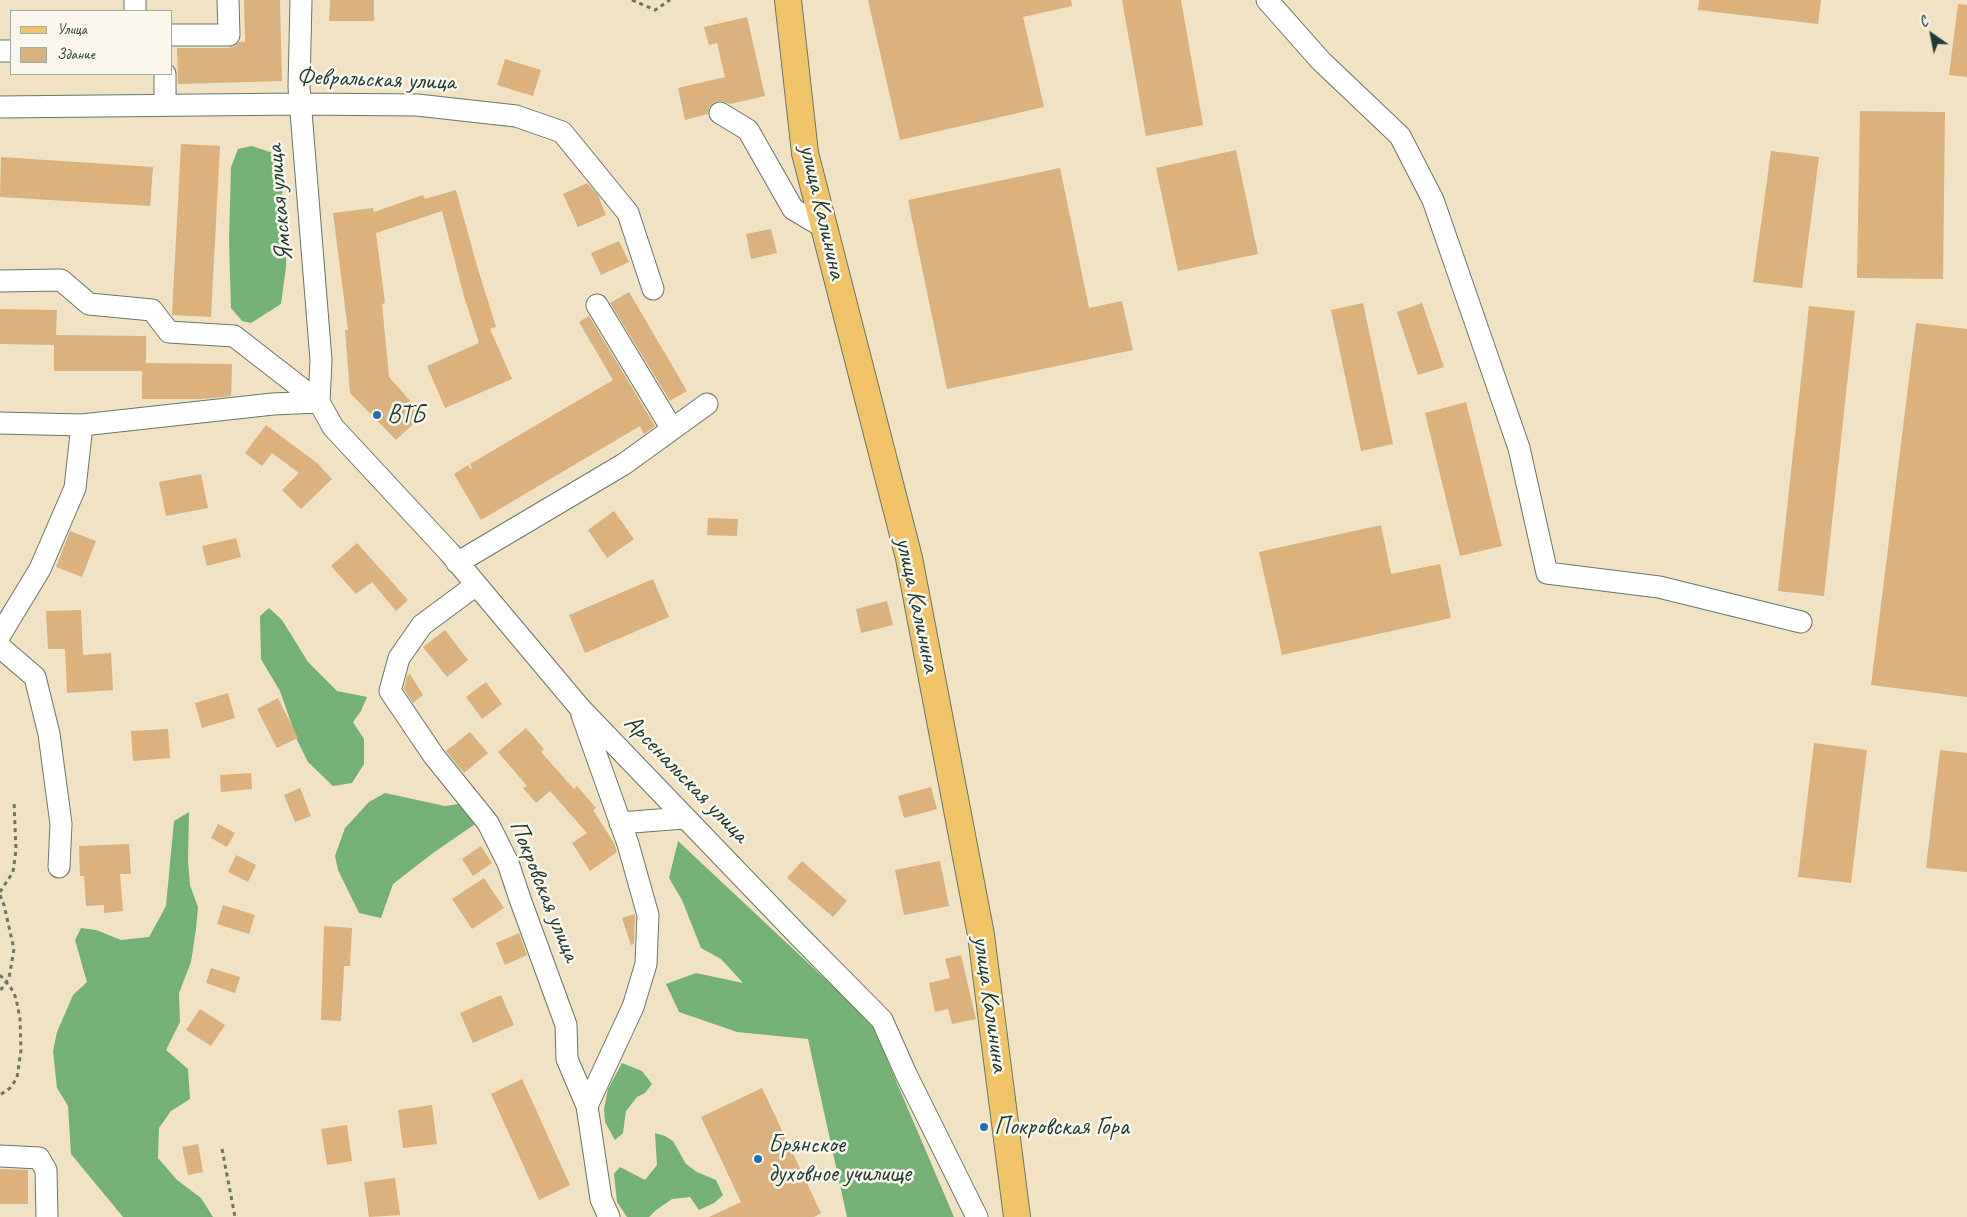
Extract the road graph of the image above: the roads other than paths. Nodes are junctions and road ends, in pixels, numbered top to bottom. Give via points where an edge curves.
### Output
1 (228, 0) edge
2 (301, 0) edge
3 (788, 0) edge
4 (1267, 0) edge
5 (172, 35) edge
6 (165, 75) edge
7 (300, 104) junction
8 (165, 105) junction
9 (0, 107) edge
10 (720, 113) dead end
11 (825, 228) junction
12 (0, 281) edge
13 (653, 289) dead end
14 (597, 305) dead end
15 (319, 402) junction
16 (707, 404) dead end
17 (0, 423) edge
18 (82, 425) junction
19 (672, 429) junction
20 (457, 563) junction
21 (476, 585) junction
22 (1801, 622) dead end
23 (0, 635) edge
24 (0, 648) edge
25 (580, 708) junction
26 (684, 818) junction
27 (620, 823) junction
28 (59, 868) dead end
29 (587, 1106) junction
30 (0, 1156) edge
31 (47, 1217) edge
32 (609, 1217) edge
33 (977, 1217) edge
34 (1017, 1217) edge

1 - 5 street via 229,35
2 - 7 street, Ямская улица
3 - 11 main road, улица Калинина via 805,153
4 - 22 street via 1321,61 1400,136 1433,200 1519,448 1547,573 1660,587
6 - 8 street
7 - 8 street, Февральская улица
7 - 13 street, Февральская улица via 417,105 516,116 562,132 628,214
7 - 15 street, Ямская улица via 321,360
8 - 9 street, Февральская улица
10 - 11 street via 748,130 793,209
11 - 34 main road, улица Калинина via 909,558 982,936
12 - 15 street via 61,280 89,304 152,310 169,332 234,336
14 - 19 street
15 - 18 street
15 - 20 street, Арсенальская улица via 333,427
16 - 19 street
17 - 18 street
18 - 23 street via 74,488 40,569
19 - 20 street via 624,464
20 - 21 street, Арсенальская улица
21 - 25 street, Арсенальская улица
21 - 29 street, Покровская улица via 422,625 399,658 390,691 434,756 488,823 508,863 566,1025 567,1059
24 - 28 street via 35,676 49,734 57,797
25 - 26 street, Арсенальская улица
25 - 27 street
26 - 27 street
26 - 33 street, Арсенальская улица via 882,1020
27 - 29 street via 648,915 646,964 633,1007
29 - 32 street, Покровская улица via 601,1199
30 - 31 street via 39,1158 46,1170

